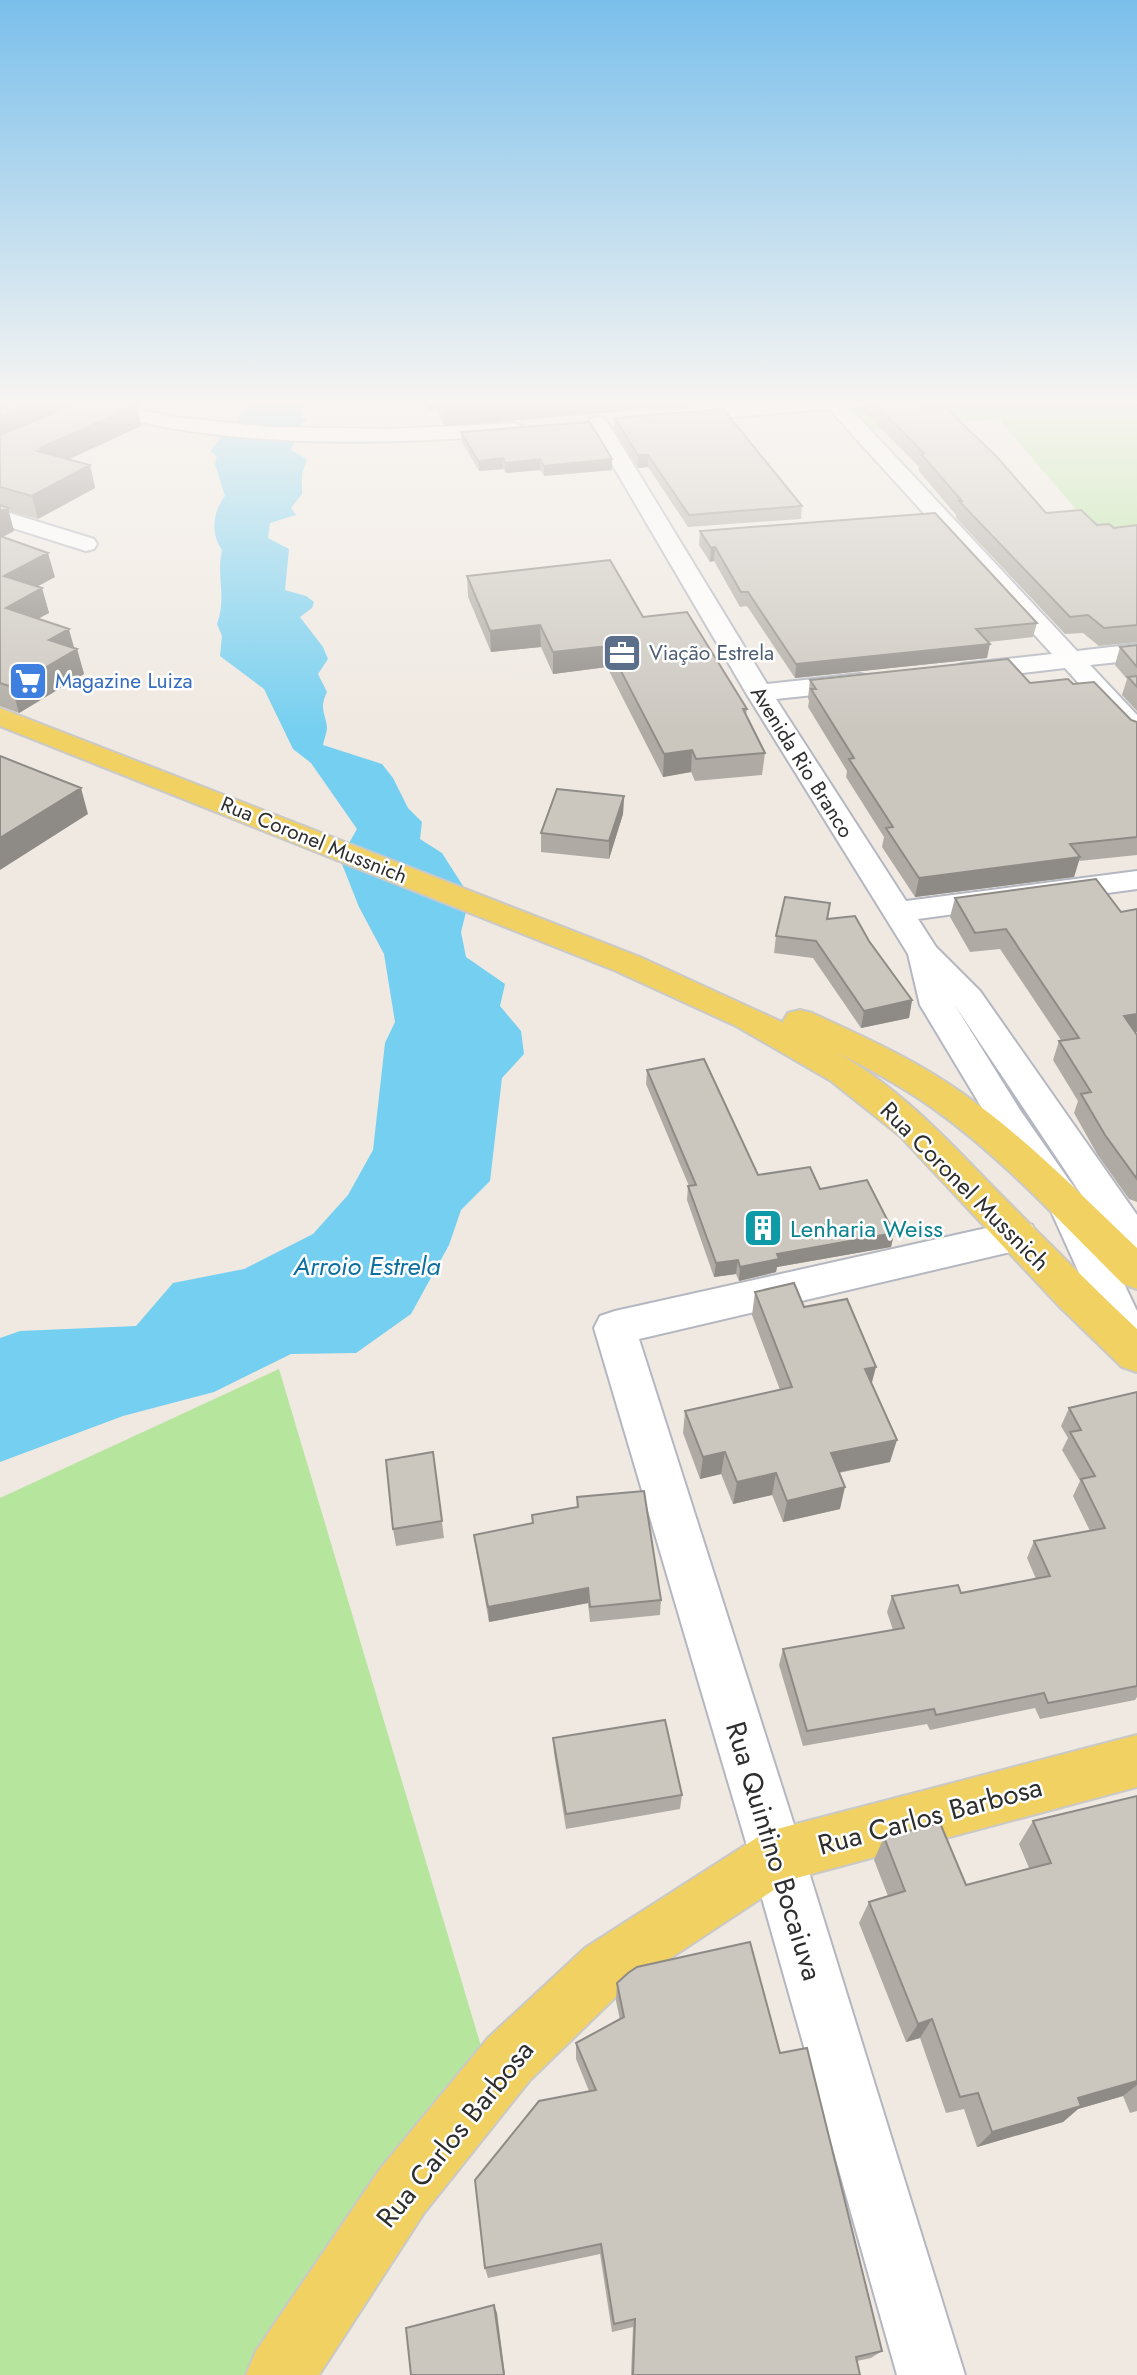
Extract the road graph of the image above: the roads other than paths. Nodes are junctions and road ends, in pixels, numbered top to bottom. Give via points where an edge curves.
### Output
1 (647, 510) edge
2 (932, 510) edge
3 (0, 517) edge
4 (939, 517) junction
5 (911, 519) edge
6 (692, 536) dead end
7 (665, 538) junction
8 (86, 544) dead end
9 (1137, 652) edge
10 (1073, 660) junction
11 (936, 674) edge
12 (882, 680) edge
13 (759, 693) junction
14 (0, 716) edge
15 (1137, 731) edge
16 (1137, 880) edge
17 (897, 912) junction
18 (924, 954) junction
19 (625, 963) junction
20 (1068, 1206) junction
21 (1133, 1235) edge
22 (1018, 1236) junction
23 (1137, 1273) edge
24 (1136, 1355) edge
25 (1137, 1761) edge
26 (777, 1856) junction
27 (280, 2375) edge
28 (931, 2375) edge

1 - 7 street, Avenida Rio Branco
2 - 4 street
3 - 8 street
4 - 5 street
4 - 10 street
6 - 7 street
7 - 13 street, Avenida Rio Branco
9 - 10 street
10 - 11 street
10 - 15 street
12 - 13 street
13 - 17 street, Avenida Rio Branco
14 - 19 main road, Rua Coronel Mussnich
16 - 17 street
17 - 18 street, Avenida Rio Branco
18 - 20 street, Avenida Rio Branco via 937,1005 1007,1119
18 - 21 street, Avenida Rio Branco via 968,999
19 - 20 main road, Rua Coronel Mussnich via 765,1005 877,1056 967,1115
19 - 22 main road, Rua Coronel Mussnich via 748,1018 844,1072 913,1127
20 - 23 main road, Rua Coronel Mussnich
20 - 24 street, Avenida Rio Branco
22 - 24 main road, Rua Coronel Mussnich
22 - 26 street, Rua Quintino Bocaiuva via 615,1328
25 - 26 main road, Rua Carlos Barbosa
26 - 27 main road, Rua Carlos Barbosa via 605,1968 509,2059 402,2192
26 - 28 street, Rua Quintino Bocaiuva

